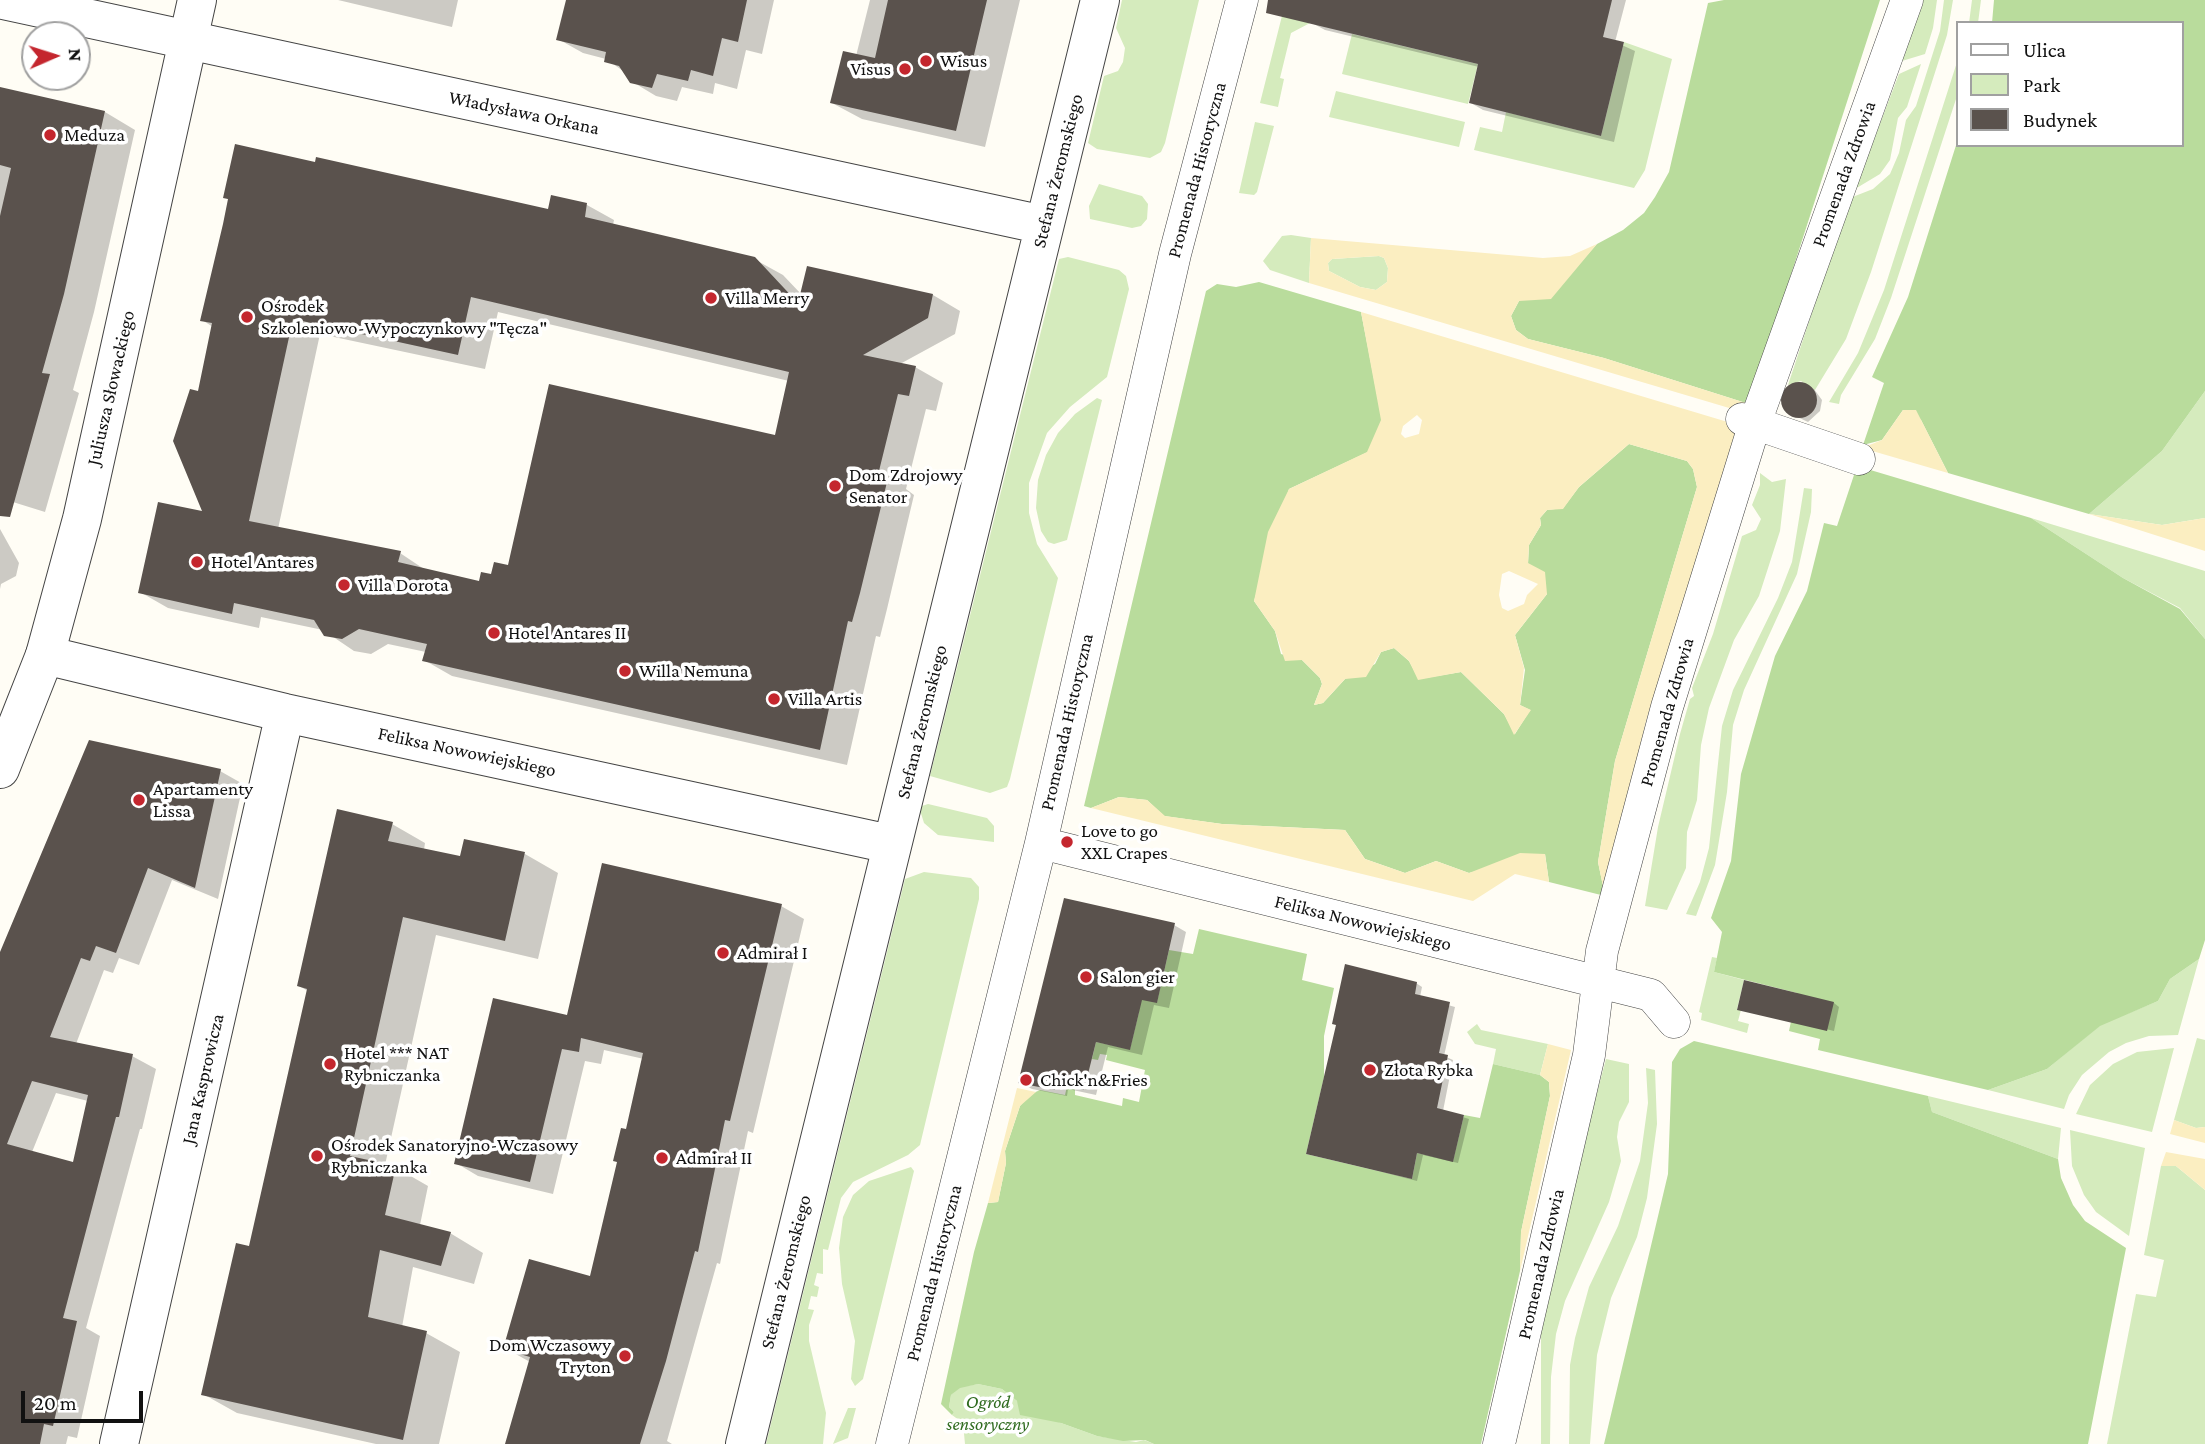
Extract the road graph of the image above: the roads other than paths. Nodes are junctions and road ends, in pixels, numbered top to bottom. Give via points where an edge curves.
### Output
1 (3, 0) edge
2 (197, 0) edge
3 (1100, 0) edge
4 (1242, 0) edge
5 (1907, 0) edge
6 (189, 42) junction
7 (1044, 225) junction
8 (1749, 421) junction
9 (1859, 460) dead end
10 (45, 655) junction
11 (285, 713) junction
12 (0, 769) edge
13 (1041, 843) junction
14 (890, 844) junction
15 (1599, 980) junction
16 (1674, 1022) dead end
17 (120, 1444) edge
18 (745, 1444) edge
19 (892, 1444) edge
20 (1499, 1444) edge

1 - 6 street, Władysława Orkana
2 - 6 street, Juliusza Słowackiego
3 - 7 street, Stefana Żeromskiego
4 - 13 street, Promenada Historyczna via 1175,254
5 - 8 street, Promenada Zdrowia
6 - 7 street, Władysława Orkana
6 - 10 street, Juliusza Słowackiego via 82,519
7 - 14 street, Stefana Żeromskiego
8 - 9 street
8 - 15 street, Promenada Zdrowia via 1667,707 1602,951
10 - 11 street, Feliksa Nowowiejskiego
10 - 12 street, Juliusza Słowackiego
11 - 14 street, Feliksa Nowowiejskiego
11 - 17 street, Jana Kasprowicza
13 - 15 street, Feliksa Nowowiejskiego
13 - 19 street, Promenada Historyczna
14 - 18 street, Stefana Żeromskiego
15 - 16 street, Feliksa Nowowiejskiego via 1651,995
15 - 20 street, Promenada Zdrowia via 1589,1055

